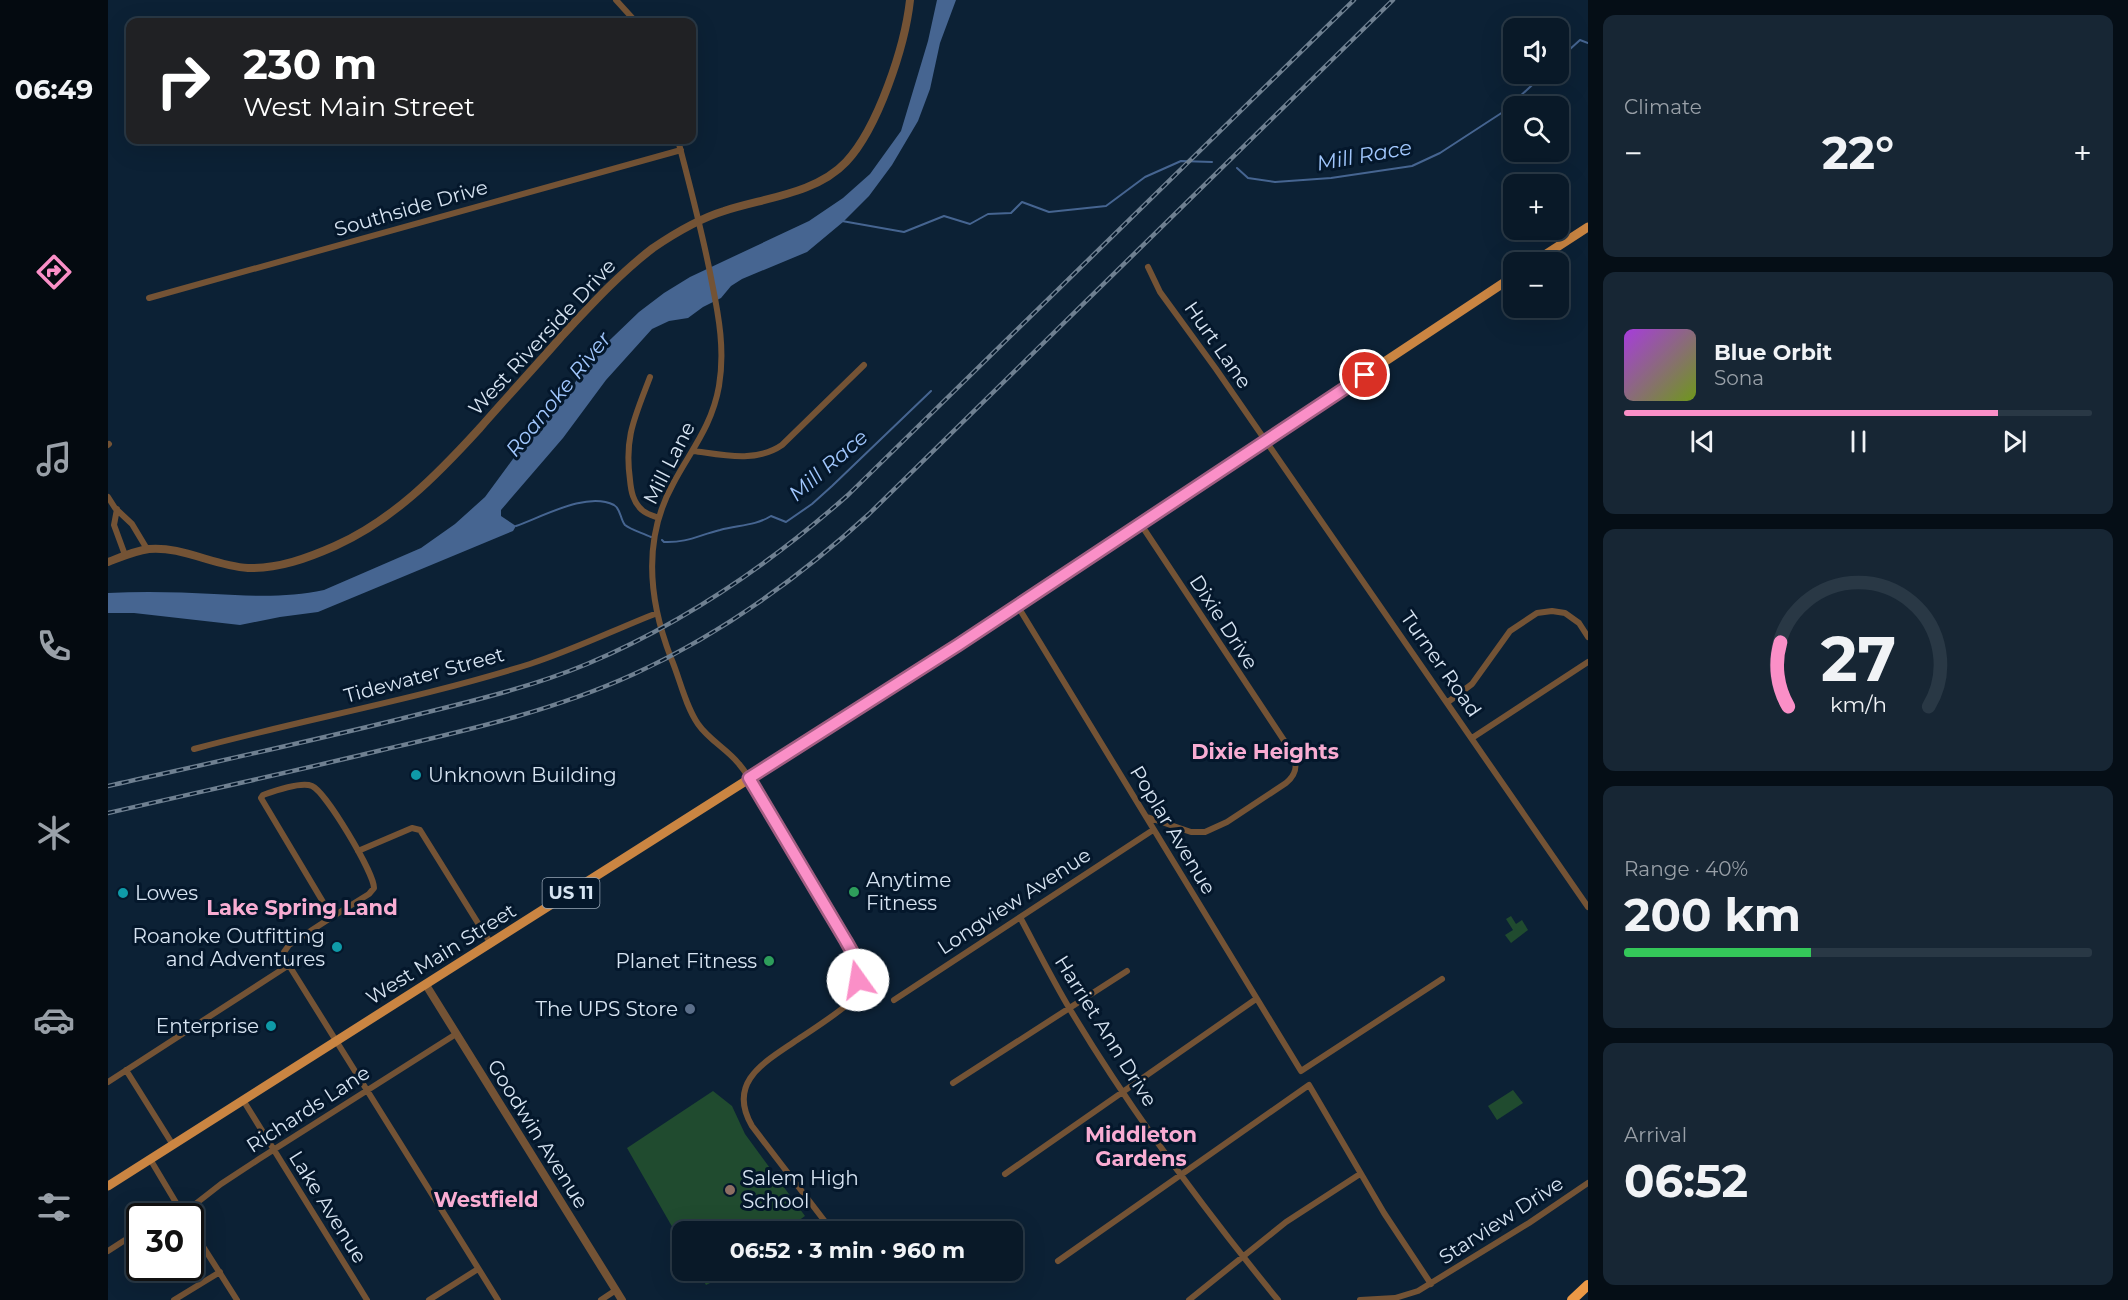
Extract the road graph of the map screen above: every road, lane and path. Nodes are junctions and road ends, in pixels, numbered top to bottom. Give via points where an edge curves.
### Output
1 (616, 0) edge
2 (910, 0) edge
3 (632, 18) edge
4 (679, 144) edge
5 (681, 150) junction
6 (698, 220) junction
7 (1588, 227) edge
8 (1549, 252) edge
9 (1148, 267) dead end
10 (1503, 283) edge
11 (149, 298) dead end
12 (864, 365) dead end
13 (650, 377) dead end
14 (1265, 441) junction
15 (694, 451) junction
16 (108, 497) edge
17 (117, 509) junction
18 (658, 518) junction
19 (1140, 524) junction
20 (147, 549) junction
21 (125, 555) junction
22 (108, 562) edge
23 (1017, 606) junction
24 (657, 613) junction
25 (1588, 637) edge
26 (1588, 662) edge
27 (1448, 702) junction
28 (1472, 738) junction
29 (194, 749) dead end
30 (749, 778) junction
31 (1146, 817) junction
32 (1153, 830) junction
33 (358, 851) junction
34 (1588, 907) edge
35 (332, 917) junction
36 (1021, 919) junction
37 (491, 944) junction
38 (289, 965) junction
39 (1126, 971) dead end
40 (1442, 978) dead end
41 (426, 985) junction
42 (1256, 999) junction
43 (894, 1000) dead end
44 (1069, 1008) junction
45 (456, 1034) junction
46 (336, 1042) junction
47 (126, 1071) junction
48 (108, 1082) edge
49 (953, 1083) dead end
50 (366, 1091) junction
51 (1122, 1092) junction
52 (243, 1100) junction
53 (173, 1145) junction
54 (273, 1150) junction
55 (150, 1159) junction
56 (1005, 1174) dead end
57 (1360, 1174) junction
58 (1181, 1175) junction
59 (111, 1182) edge
60 (1588, 1183) edge
61 (175, 1203) edge
62 (198, 1203) edge
63 (825, 1221) edge
64 (126, 1240) edge
65 (204, 1247) edge
66 (108, 1251) edge
67 (1243, 1257) junction
68 (1058, 1261) dead end
69 (478, 1269) junction
70 (220, 1272) junction
71 (1431, 1284) junction
72 (1588, 1285) edge
73 (616, 1290) junction
74 (1405, 1298) edge
75 (174, 1300) edge
76 (237, 1300) edge
77 (367, 1300) edge
78 (429, 1300) edge
79 (498, 1300) edge
80 (601, 1300) edge
81 (622, 1300) edge
82 (1189, 1300) edge
83 (1278, 1300) edge
84 (1360, 1300) edge
85 (1572, 1300) edge

1 - 3 street
2 - 6 street, West Riverside Drive via 903,41 890,80 861,142 845,163 811,186
4 - 5 street, Mill Lane
5 - 6 street, Mill Lane
5 - 11 street, Southside Drive
6 - 15 street, Mill Lane via 722,351 719,386 710,419
6 - 20 street, West Riverside Drive via 655,247 616,280 434,477 364,530 320,552 270,567 229,566
7 - 8 main road
9 - 14 street, Hurt Lane via 1160,292
10 - 14 main road, West Main Street / US 11
12 - 15 street via 782,445 767,454
13 - 18 street via 627,454 633,497 642,511
14 - 19 main road, West Main Street / US 11
14 - 27 street, Turner Road
15 - 18 street, Mill Lane via 673,483
16 - 17 street
17 - 20 street
17 - 21 street via 114,525
18 - 24 street, Mill Lane via 651,569
19 - 23 main road, West Main Street / US 11
19 - 31 street, Dixie Drive via 1295,760 1294,775 1286,783 1213,830 1197,833
20 - 21 street, West Riverside Drive
21 - 22 street, West Riverside Drive
23 - 30 main road, West Main Street / US 11
23 - 31 street, Poplar Avenue
24 - 29 street, Tidewater Street via 562,653 496,674
24 - 30 street, Mill Lane via 694,717
25 - 27 street via 1579,623 1565,613 1552,610 1536,614 1510,631 1472,684
26 - 28 street
27 - 28 street, Turner Road
28 - 34 street, Turner Road
30 - 37 main road, West Main Street / US 11
30 - 63 street, Mill Lane via 855,957 857,986 848,1004 760,1066 747,1084 743,1102 752,1126
31 - 32 street, Poplar Avenue
32 - 36 street, Longview Avenue
32 - 42 street, Poplar Avenue
33 - 35 street via 374,888
33 - 35 street via 316,788 303,784 261,796
33 - 37 street via 412,828 420,830
35 - 38 street via 289,945 284,956
36 - 43 street, Longview Avenue
36 - 44 street, Harriet Ann Drive
37 - 41 main road, West Main Street / US 11
38 - 46 street
38 - 47 street
39 - 44 street
40 - 42 street, Poplar Avenue via 1301,1071
41 - 45 street, Goodwin Avenue
41 - 46 main road, West Main Street / US 11
42 - 51 street
44 - 49 street
44 - 51 street, Harriet Ann Drive
45 - 50 street, Richards Lane
45 - 73 street, Goodwin Avenue
46 - 50 street
46 - 52 main road, West Main Street / US 11
47 - 48 street
47 - 53 street
50 - 54 street, Richards Lane
50 - 69 street
51 - 56 street
51 - 58 street, Harriet Ann Drive
52 - 53 main road, West Main Street / US 11
52 - 54 street, Lake Avenue
53 - 55 main road, West Main Street / US 11
54 - 62 street, Richards Lane
54 - 77 street, Lake Avenue
55 - 59 main road, West Main Street / US 11
55 - 61 street
57 - 58 street via 1309,1085
57 - 67 street via 1286,1222
57 - 71 street
58 - 67 street, Harriet Ann Drive
58 - 68 street
60 - 71 street, Starview Drive
64 - 66 street
65 - 70 street
67 - 82 street
67 - 83 street, Harriet Ann Drive
69 - 78 street
69 - 79 street
70 - 75 street
70 - 76 street
71 - 74 street, Starview Drive
72 - 85 highway
73 - 80 street
73 - 81 street, Goodwin Avenue
74 - 84 street, Starview Drive

